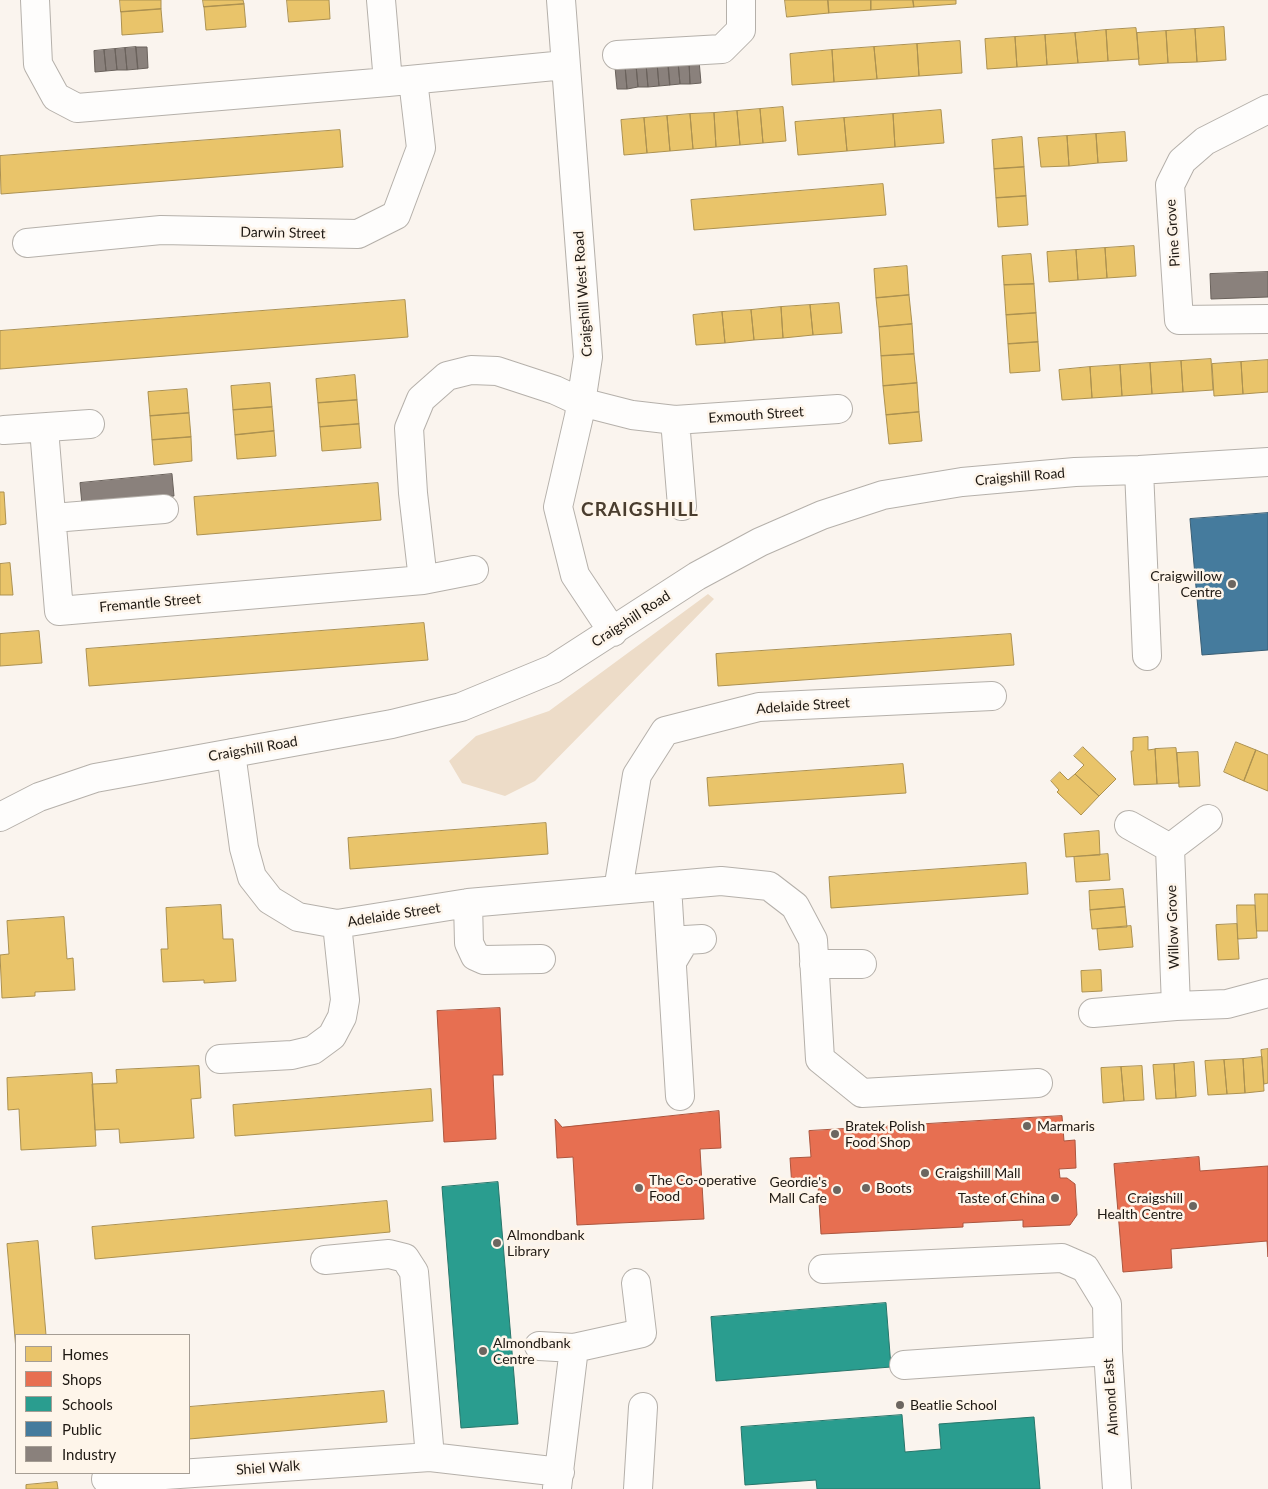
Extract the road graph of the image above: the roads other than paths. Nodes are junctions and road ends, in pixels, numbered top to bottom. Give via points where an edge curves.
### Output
1 (35, 0) edge
2 (381, 0) edge
3 (562, 0) edge
4 (741, 0) edge
5 (617, 55) dead end
6 (565, 65) junction
7 (401, 81) junction
8 (1268, 109) edge
9 (27, 244) dead end
10 (1268, 319) edge
11 (581, 402) junction
12 (838, 409) dead end
13 (675, 420) junction
14 (90, 424) dead end
15 (44, 428) junction
16 (4, 430) dead end
17 (1268, 462) edge
18 (1139, 470) junction
19 (682, 506) dead end
20 (164, 509) dead end
21 (53, 518) junction
22 (474, 570) dead end
23 (423, 580) junction
24 (613, 632) junction
25 (1147, 656) dead end
26 (992, 696) dead end
27 (231, 752) junction
28 (0, 817) edge
29 (1208, 819) dead end
30 (1128, 825) dead end
31 (1170, 848) junction
32 (667, 886) junction
33 (618, 890) junction
34 (468, 903) junction
35 (337, 924) junction
36 (702, 939) dead end
37 (541, 959) dead end
38 (672, 962) junction
39 (862, 964) dead end
40 (815, 977) junction
41 (1268, 993) edge
42 (1176, 1006) junction
43 (1093, 1013) dead end
44 (220, 1059) dead end
45 (1038, 1083) dead end
46 (680, 1096) dead end
47 (325, 1260) dead end
48 (823, 1269) dead end
49 (636, 1284) dead end
50 (539, 1346) dead end
51 (574, 1348) junction
52 (1108, 1351) junction
53 (904, 1364) dead end
54 (643, 1407) dead end
55 (430, 1457) junction
56 (190, 1473) edge
57 (180, 1474) edge
58 (106, 1479) dead end
59 (558, 1480) edge
60 (638, 1489) edge
61 (1118, 1489) edge

1 - 7 street via 38,64 56,97 77,108
2 - 7 street, Darwin Street
3 - 6 street, Craigshill West Road
4 - 5 street via 741,30 722,49
6 - 7 street
6 - 11 street, Craigshill West Road via 588,357
7 - 9 street, Darwin Street via 421,148 396,215 358,234 161,230
8 - 10 street, Pine Grove via 1205,142 1182,161 1170,185 1179,320
11 - 13 street, Exmouth Street via 632,415
11 - 23 street via 497,371 471,370 447,376 421,399 409,428
11 - 24 street, Craigshill West Road via 558,507 575,575
12 - 13 street, Exmouth Street
13 - 19 street
14 - 15 street
15 - 16 street
15 - 21 street, Fremantle Street
17 - 18 street, Craigshill Road
18 - 24 street, Craigshill Road via 962,482 883,495 822,515 760,542 697,576
18 - 25 street
20 - 21 street
21 - 23 street, Fremantle Street via 59,611
22 - 23 street, Fremantle Street
24 - 27 street, Craigshill Road via 553,669 460,707 392,724
26 - 33 street, Adelaide Street via 759,706 666,732 637,775
27 - 28 street, Craigshill Road via 95,778 40,797
27 - 35 street, Adelaide Street via 244,848 252,877 270,900 298,917
29 - 31 street
30 - 31 street
31 - 42 street, Willow Grove
32 - 33 street, Adelaide Street
32 - 38 street
32 - 40 street, Adelaide Street via 720,881 769,886 795,906 813,940
33 - 34 street, Adelaide Street
34 - 35 street, Adelaide Street
34 - 37 street via 469,943 475,956 484,960
35 - 44 street via 345,1000 342,1017 332,1036 313,1050 292,1055
36 - 38 street via 685,940
38 - 46 street
39 - 40 street
40 - 45 street, Adelaide Street via 820,1059 862,1093
41 - 42 street via 1227,1004
42 - 43 street
47 - 55 street via 389,1254 405,1258 414,1272
48 - 52 street, Almond East via 1062,1258 1085,1268 1107,1304
49 - 51 street via 642,1333
50 - 51 street
51 - 59 street
52 - 53 street
52 - 61 street, Almond East
54 - 60 street
55 - 56 street, Shiel Walk
55 - 59 street, Shiel Walk
57 - 58 street, Shiel Walk

